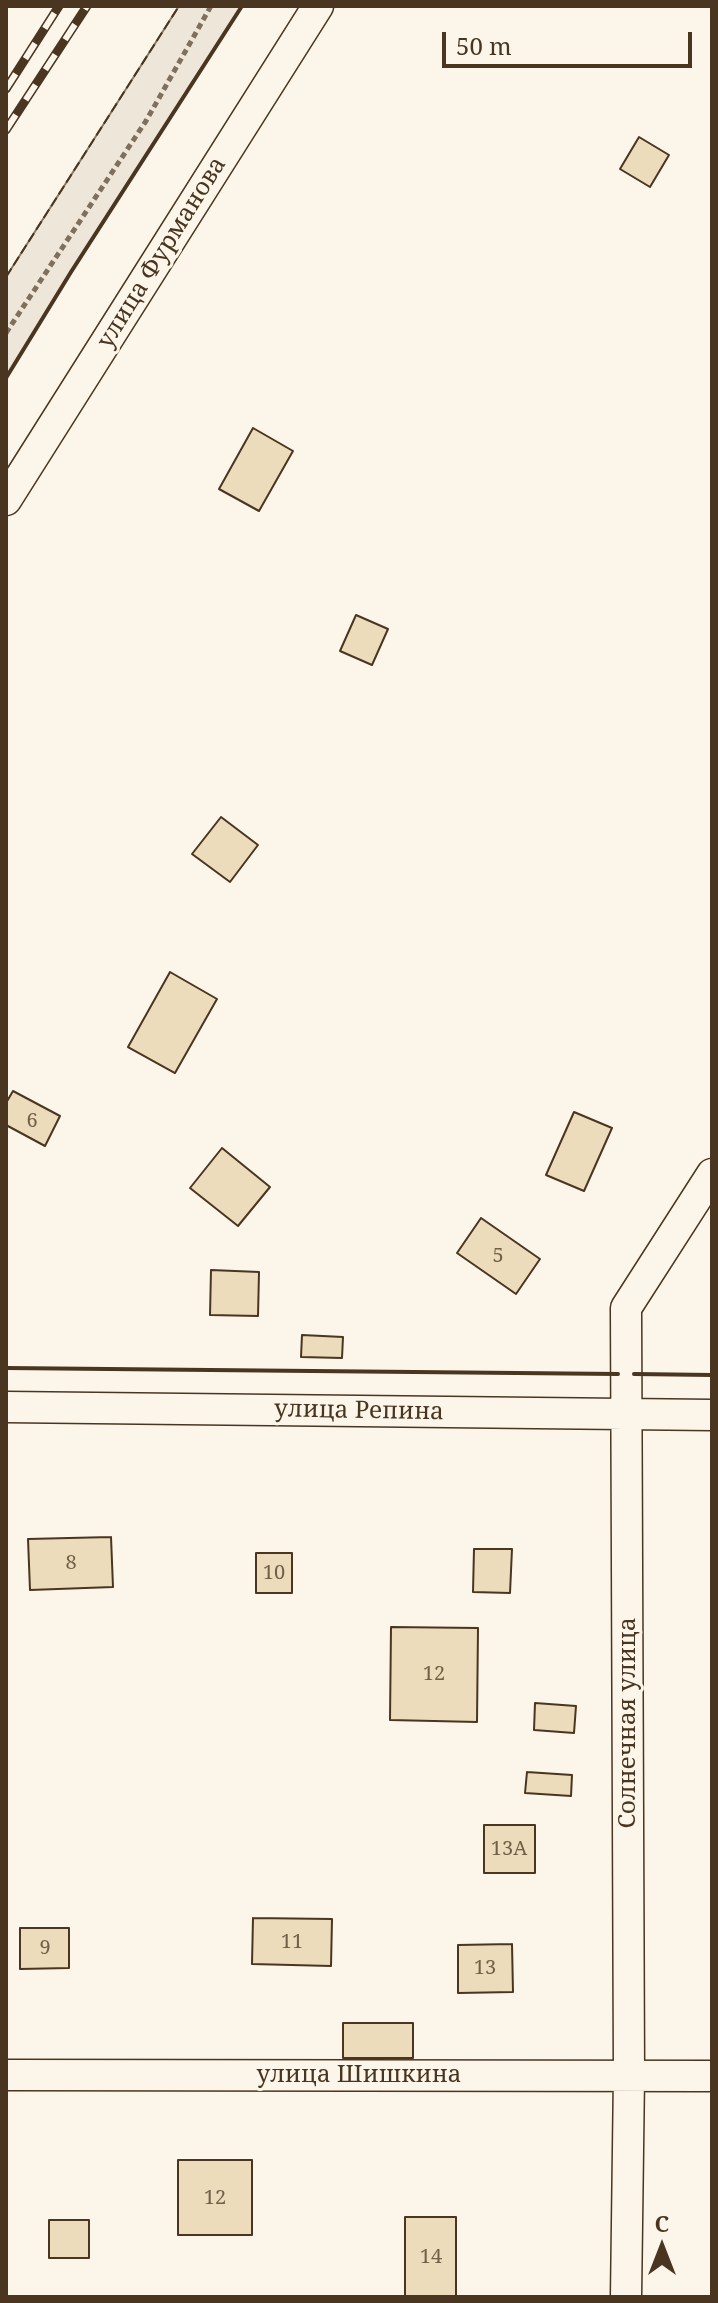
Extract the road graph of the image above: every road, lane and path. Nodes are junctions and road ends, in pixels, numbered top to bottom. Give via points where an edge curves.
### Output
1 (211, 6) edge
2 (318, 6) edge
3 (6, 333) edge
4 (6, 500) edge
5 (712, 1174) edge
6 (6, 1407) edge
7 (626, 1414) junction
8 (712, 1415) edge
9 (6, 2075) edge
10 (629, 2075) junction
11 (712, 2076) edge
12 (626, 2297) edge

1 - 3 path via 146,121
2 - 4 street, улица Фурманова
5 - 7 street, Солнечная улица via 626,1308
6 - 7 street, улица Репина
7 - 8 street, улица Репина
7 - 10 street, Солнечная улица
9 - 10 street, улица Шишкина
10 - 11 street, улица Шишкина
10 - 12 street, Солнечная улица

